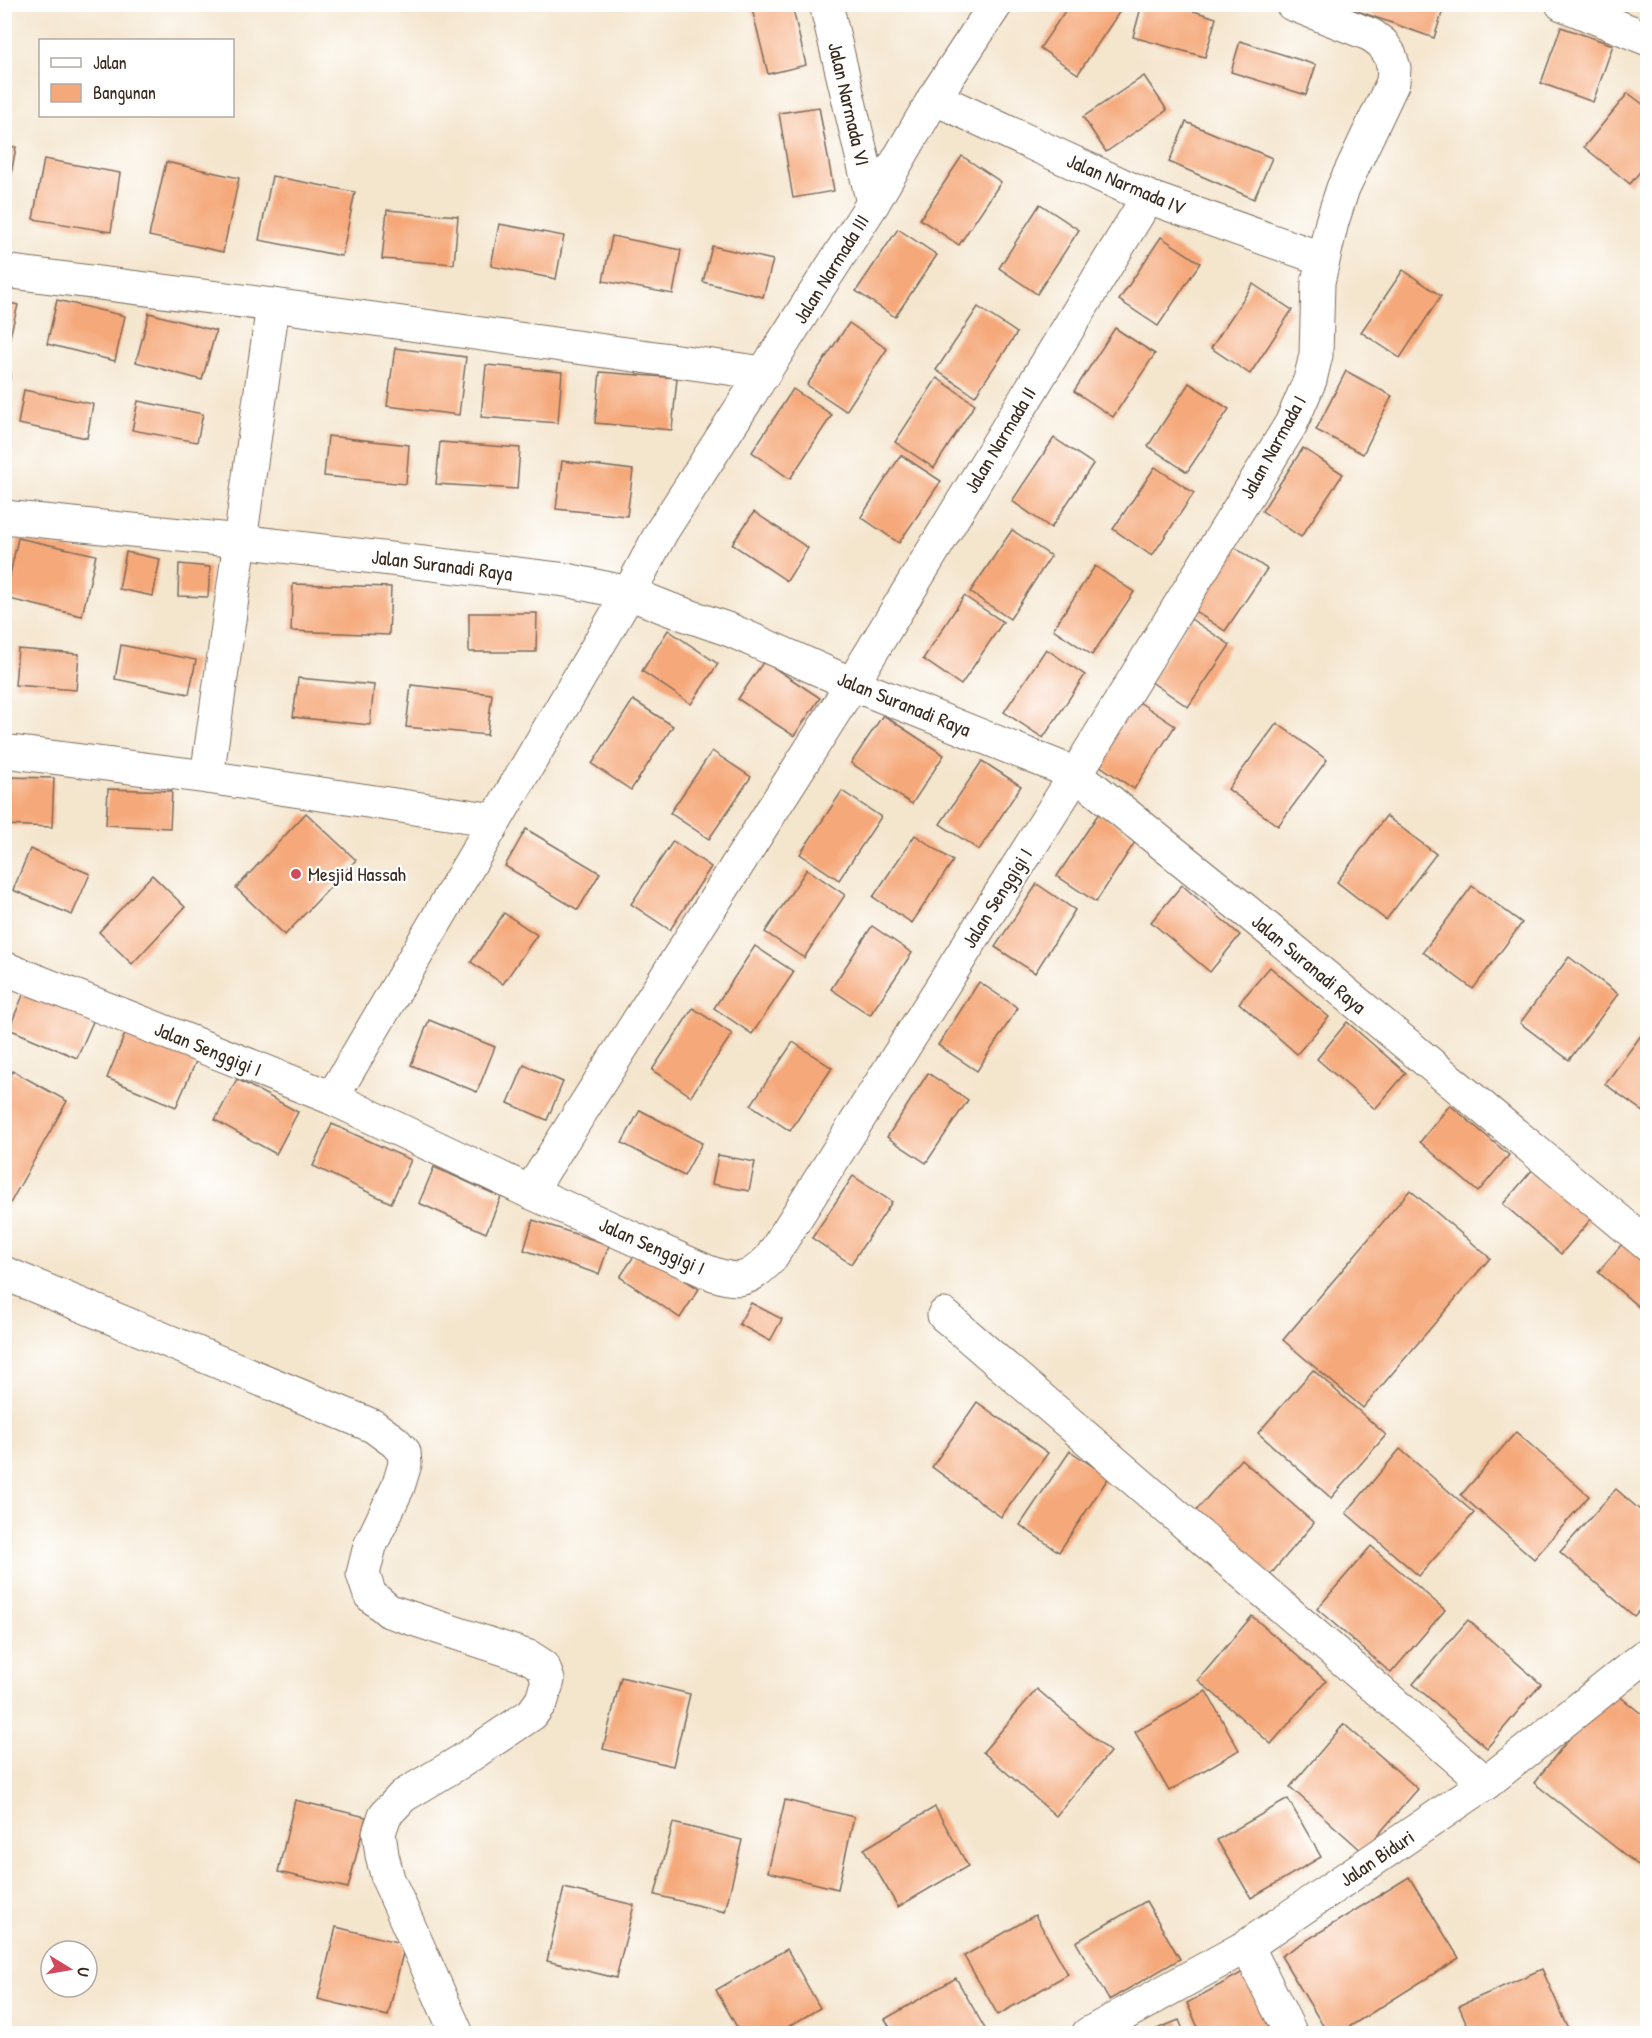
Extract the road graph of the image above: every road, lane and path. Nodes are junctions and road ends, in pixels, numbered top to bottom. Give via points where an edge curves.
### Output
1 (826, 4) edge
2 (996, 4) edge
3 (1292, 4) edge
4 (1562, 4) edge
5 (1647, 39) edge
6 (934, 98) junction
7 (1148, 197) junction
8 (873, 203) junction
9 (1323, 259) junction
10 (4, 271) edge
11 (273, 305) junction
12 (764, 374) junction
13 (4, 517) edge
14 (240, 541) junction
15 (629, 592) junction
16 (852, 684) junction
17 (4, 751) edge
18 (1076, 774) junction
19 (207, 777) junction
20 (495, 819) junction
21 (4, 968) edge
22 (332, 1098) junction
23 (530, 1192) junction
24 (1647, 1245) edge
25 (4, 1273) edge
26 (944, 1315) dead end
27 (1647, 1654) edge
28 (1486, 1784) junction
29 (1247, 1946) junction
30 (457, 2034) edge
31 (1088, 2034) edge
32 (1291, 2034) edge

1 - 8 street, Jalan Narmada VI
2 - 6 street, Jalan Narmada III
3 - 9 street, Jalan Narmada I via 1371,35 1382,43 1394,68 1391,89 1343,188
4 - 5 street
6 - 7 street, Jalan Narmada IV
6 - 8 street, Jalan Narmada III
7 - 9 street, Jalan Narmada IV
7 - 16 street, Jalan Narmada II
8 - 12 street, Jalan Narmada III
9 - 18 street, Jalan Narmada I via 1318,282 1316,355 1291,424
10 - 11 street
11 - 12 street
11 - 14 street
12 - 15 street, Jalan Narmada III via 662,531
13 - 14 street, Jalan Suranadi Raya
14 - 15 street, Jalan Suranadi Raya via 566,580
14 - 19 street
15 - 16 street, Jalan Suranadi Raya via 730,630
15 - 20 street, Jalan Narmada III
16 - 18 street, Jalan Suranadi Raya
16 - 23 street, Jalan Narmada II
17 - 19 street
18 - 23 street, Jalan Senggigi I via 770,1258 755,1273 728,1279
18 - 24 street, Jalan Suranadi Raya
19 - 20 street
20 - 22 street, Jalan Narmada III
21 - 22 street, Jalan Senggigi I
22 - 23 street, Jalan Senggigi I
25 - 30 street via 373,1426 395,1442 404,1452 405,1464 399,1487 370,1546 363,1575 370,1595 389,1611 529,1657 543,1666 548,1680 542,1700 532,1714 403,1797 385,1815 379,1833 388,1879
26 - 28 street
27 - 28 street, Jalan Biduri
28 - 29 street, Jalan Biduri
29 - 31 street, Jalan Biduri
29 - 32 street

